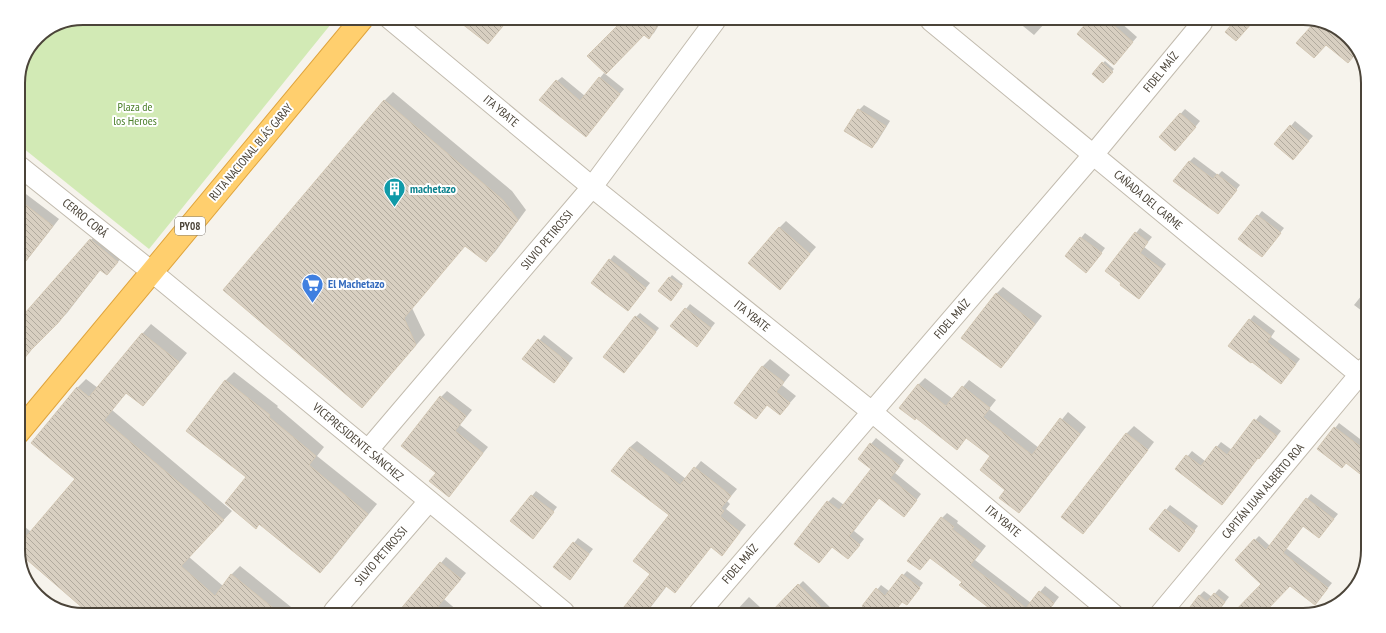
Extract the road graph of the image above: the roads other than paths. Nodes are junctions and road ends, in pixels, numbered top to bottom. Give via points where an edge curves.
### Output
1 (357, 25) edge
2 (397, 25) edge
3 (712, 25) edge
4 (936, 25) edge
5 (1200, 25) edge
6 (1093, 155) junction
7 (25, 170) edge
8 (592, 187) junction
9 (152, 272) junction
10 (1361, 372) edge
11 (1361, 376) edge
12 (872, 412) junction
13 (25, 425) edge
14 (368, 450) junction
15 (429, 501) junction
16 (337, 608) edge
17 (559, 608) edge
18 (702, 608) edge
19 (1106, 608) edge
20 (1165, 608) edge

1 - 9 highway, RUTA NACIONAL BLÁS GARAY / PY08
2 - 8 street, ITA YBATE
3 - 8 street, SILVIO PETIROSSI
4 - 6 street, CAÑADA DEL CARME
5 - 6 street, FIDEL MAÍZ
6 - 10 street, CAÑADA DEL CARME
6 - 12 street, FIDEL MAÍZ
7 - 9 street, CERRO CORÁ
8 - 12 street, ITA YBATE
8 - 14 street, SILVIO PETIROSSI
9 - 13 highway, RUTA NACIONAL BLÁS GARAY / PY08
9 - 14 street, VICEPRESIDENTE SÁNCHEZ
11 - 20 street, CAPITÁN JUAN ALBERTO ROA
12 - 18 street, FIDEL MAÍZ
12 - 19 street, ITA YBATE
14 - 15 street, VICEPRESIDENTE SÁNCHEZ
15 - 16 street, SILVIO PETIROSSI
15 - 17 street, VICEPRESIDENTE SÁNCHEZ

